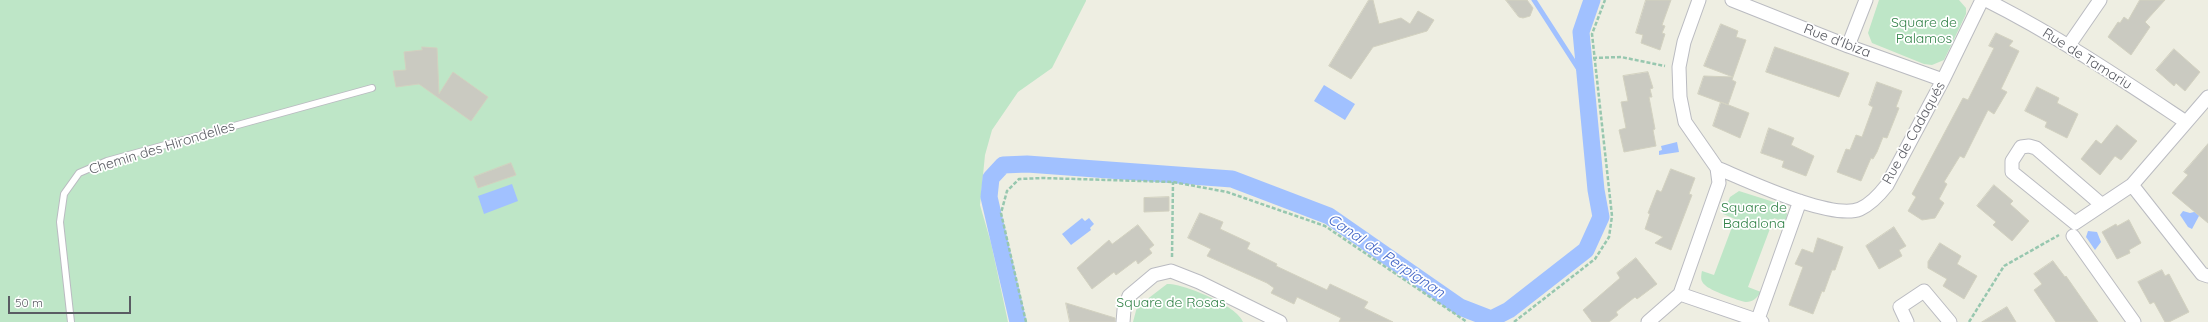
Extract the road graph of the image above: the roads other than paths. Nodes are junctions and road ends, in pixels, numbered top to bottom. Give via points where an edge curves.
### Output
1 (1699, 0) edge
2 (1732, 0) edge
3 (1866, 0) edge
4 (1982, 0) edge
5 (1986, 0) edge
6 (2100, 0) edge
7 (1848, 46) junction
8 (2069, 46) junction
9 (1943, 80) junction
10 (372, 88) dead end
11 (2208, 97) edge
12 (2186, 122) junction
13 (1717, 168) junction
14 (2132, 185) junction
15 (1800, 201) junction
16 (2102, 205) junction
17 (2074, 230) junction
18 (2208, 276) edge
19 (1680, 294) junction
20 (1760, 321) edge
21 (71, 322) edge
22 (1123, 322) edge
23 (1280, 322) edge
24 (1648, 322) edge
25 (1907, 322) edge
26 (1950, 322) edge
27 (2134, 322) edge

1 - 13 street via 1684,42 1679,71 1680,97 1685,122
2 - 7 street, Rue d'Ibiza
3 - 7 street
4 - 9 street, Rue de Cadaqués
5 - 8 street, Rue de Tamariu
6 - 8 street
7 - 9 street, Rue d'Ibiza
8 - 12 street, Rue de Tamariu
9 - 15 street, Rue de Cadaqués via 1887,185 1876,198 1859,209 1835,211
10 - 21 lane, Chemin des Hirondelles via 107,161 79,173 64,194 60,222
11 - 12 street
12 - 14 street
13 - 15 street, Rue de Cadaqués
13 - 19 street via 1719,183
14 - 16 street
14 - 18 street via 2202,274
15 - 20 street
16 - 17 street
16 - 17 street via 2036,148 2021,147 2012,161 2012,172
17 - 27 street
19 - 20 street
19 - 24 street
22 - 23 street via 1124,310 1130,296 1154,275 1171,271
25 - 26 street via 1900,307 1924,291

